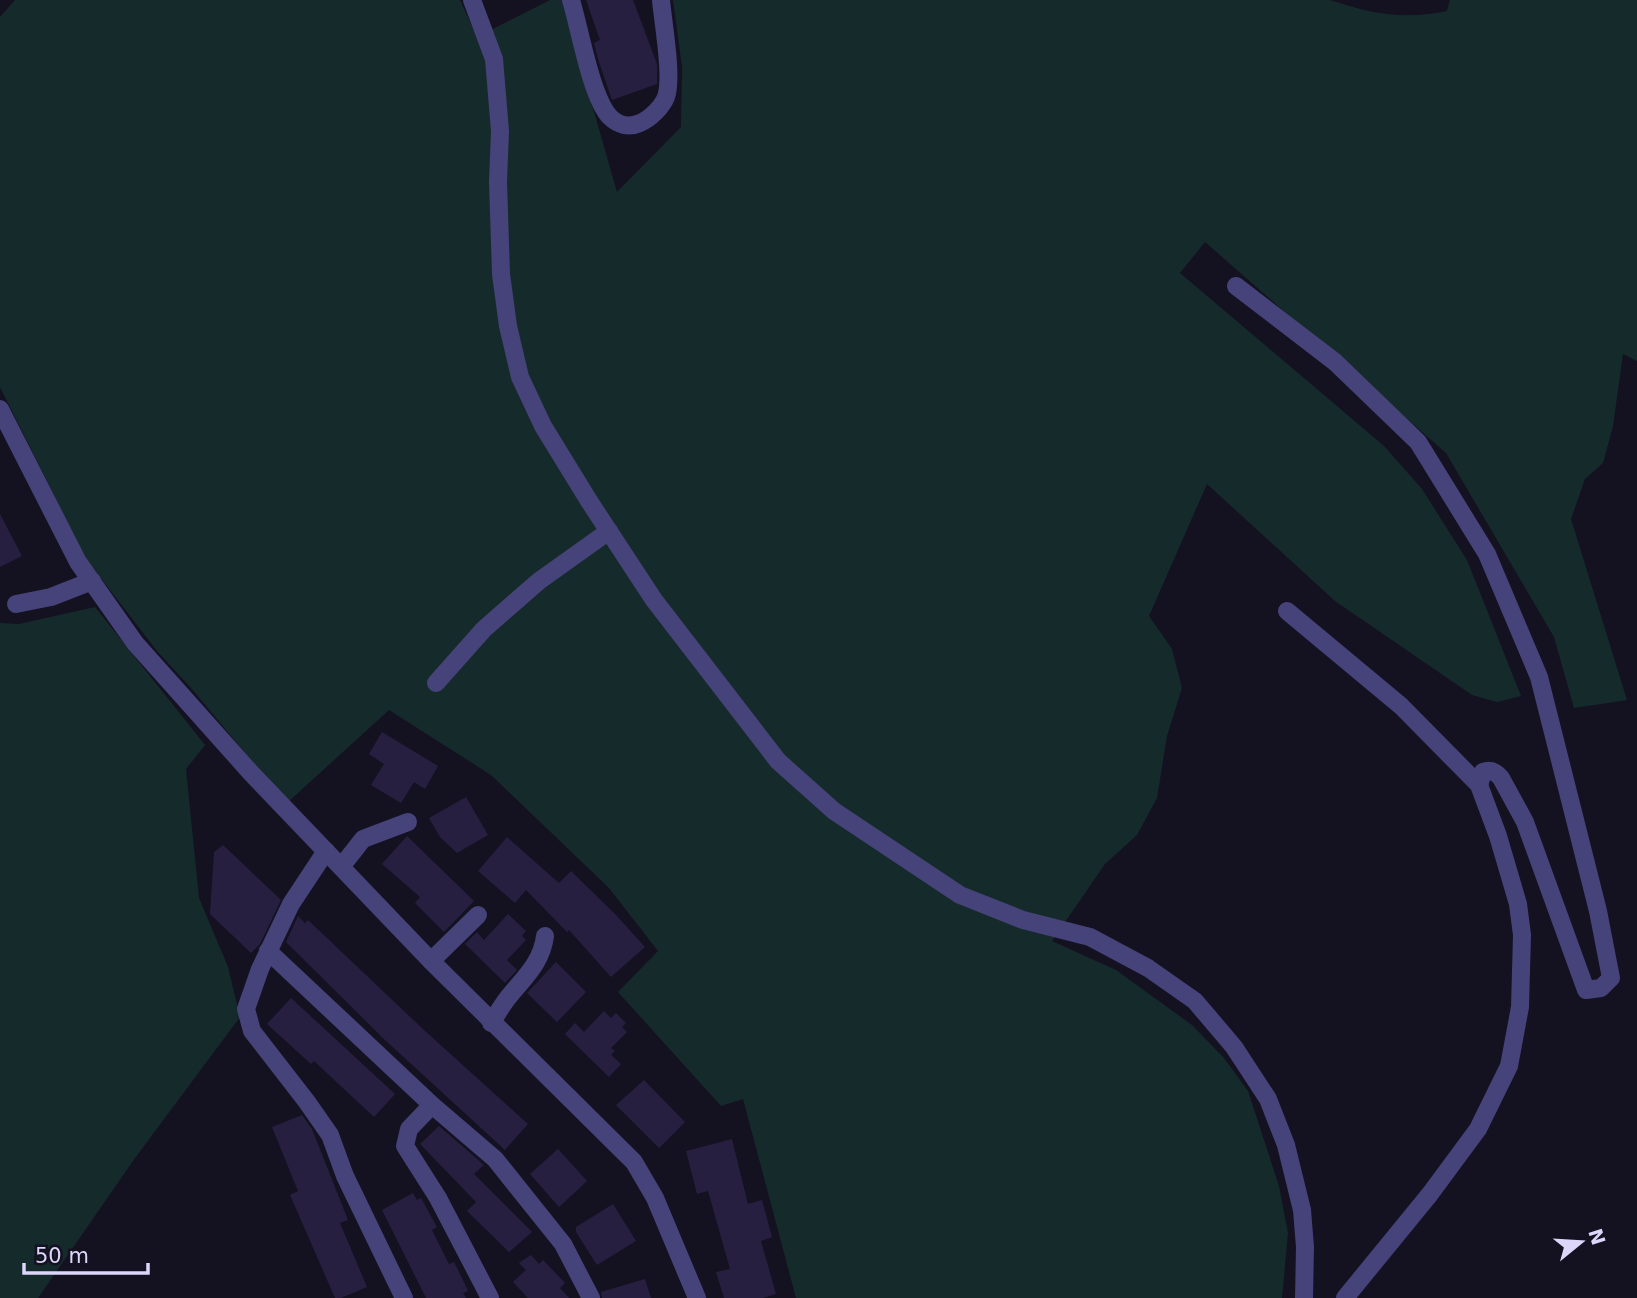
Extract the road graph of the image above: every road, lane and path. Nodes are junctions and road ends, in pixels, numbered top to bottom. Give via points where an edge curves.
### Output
1 (472, 0) edge
2 (571, 0) edge
3 (661, 0) edge
4 (1237, 286) dead end
5 (0, 409) edge
6 (609, 531) junction
7 (92, 581) junction
8 (16, 604) dead end
9 (1287, 611) dead end
10 (436, 683) dead end
11 (1479, 785) junction
12 (408, 822) dead end
13 (326, 851) junction
14 (341, 867) junction
15 (478, 915) dead end
16 (545, 936) dead end
17 (268, 951) junction
18 (431, 961) junction
19 (491, 1023) junction
20 (432, 1105) junction
21 (404, 1298) edge
22 (490, 1298) edge
23 (591, 1298) edge
24 (696, 1298) edge
25 (1304, 1298) edge
26 (1345, 1298) edge

1 - 6 street via 494,59 500,131 500,274 520,377 543,426
2 - 3 street via 600,99 610,117 622,125 644,122 666,97
4 - 11 street via 1335,362 1418,442 1487,554 1539,677 1598,911 1611,978 1601,988 1587,990 1525,821 1501,778 1488,770
5 - 7 street
6 - 10 street via 493,621
6 - 25 street via 654,600 778,761 834,811 960,895 1023,920 1090,937 1148,968 1195,1001 1234,1047 1268,1099 1286,1145 1302,1210
7 - 8 street
7 - 13 street via 135,643
9 - 11 street via 1401,706
11 - 26 street via 1518,904 1522,935 1520,1007 1509,1066 1478,1129
12 - 14 street via 363,839
13 - 14 street
13 - 17 street via 291,904
14 - 18 street
15 - 18 street
16 - 19 street via 544,950
17 - 20 street
17 - 21 street via 246,1009 248,1021 330,1135
18 - 19 street
19 - 24 street via 634,1161 655,1198
20 - 22 street via 409,1129 405,1146
20 - 23 street via 495,1159 563,1244

